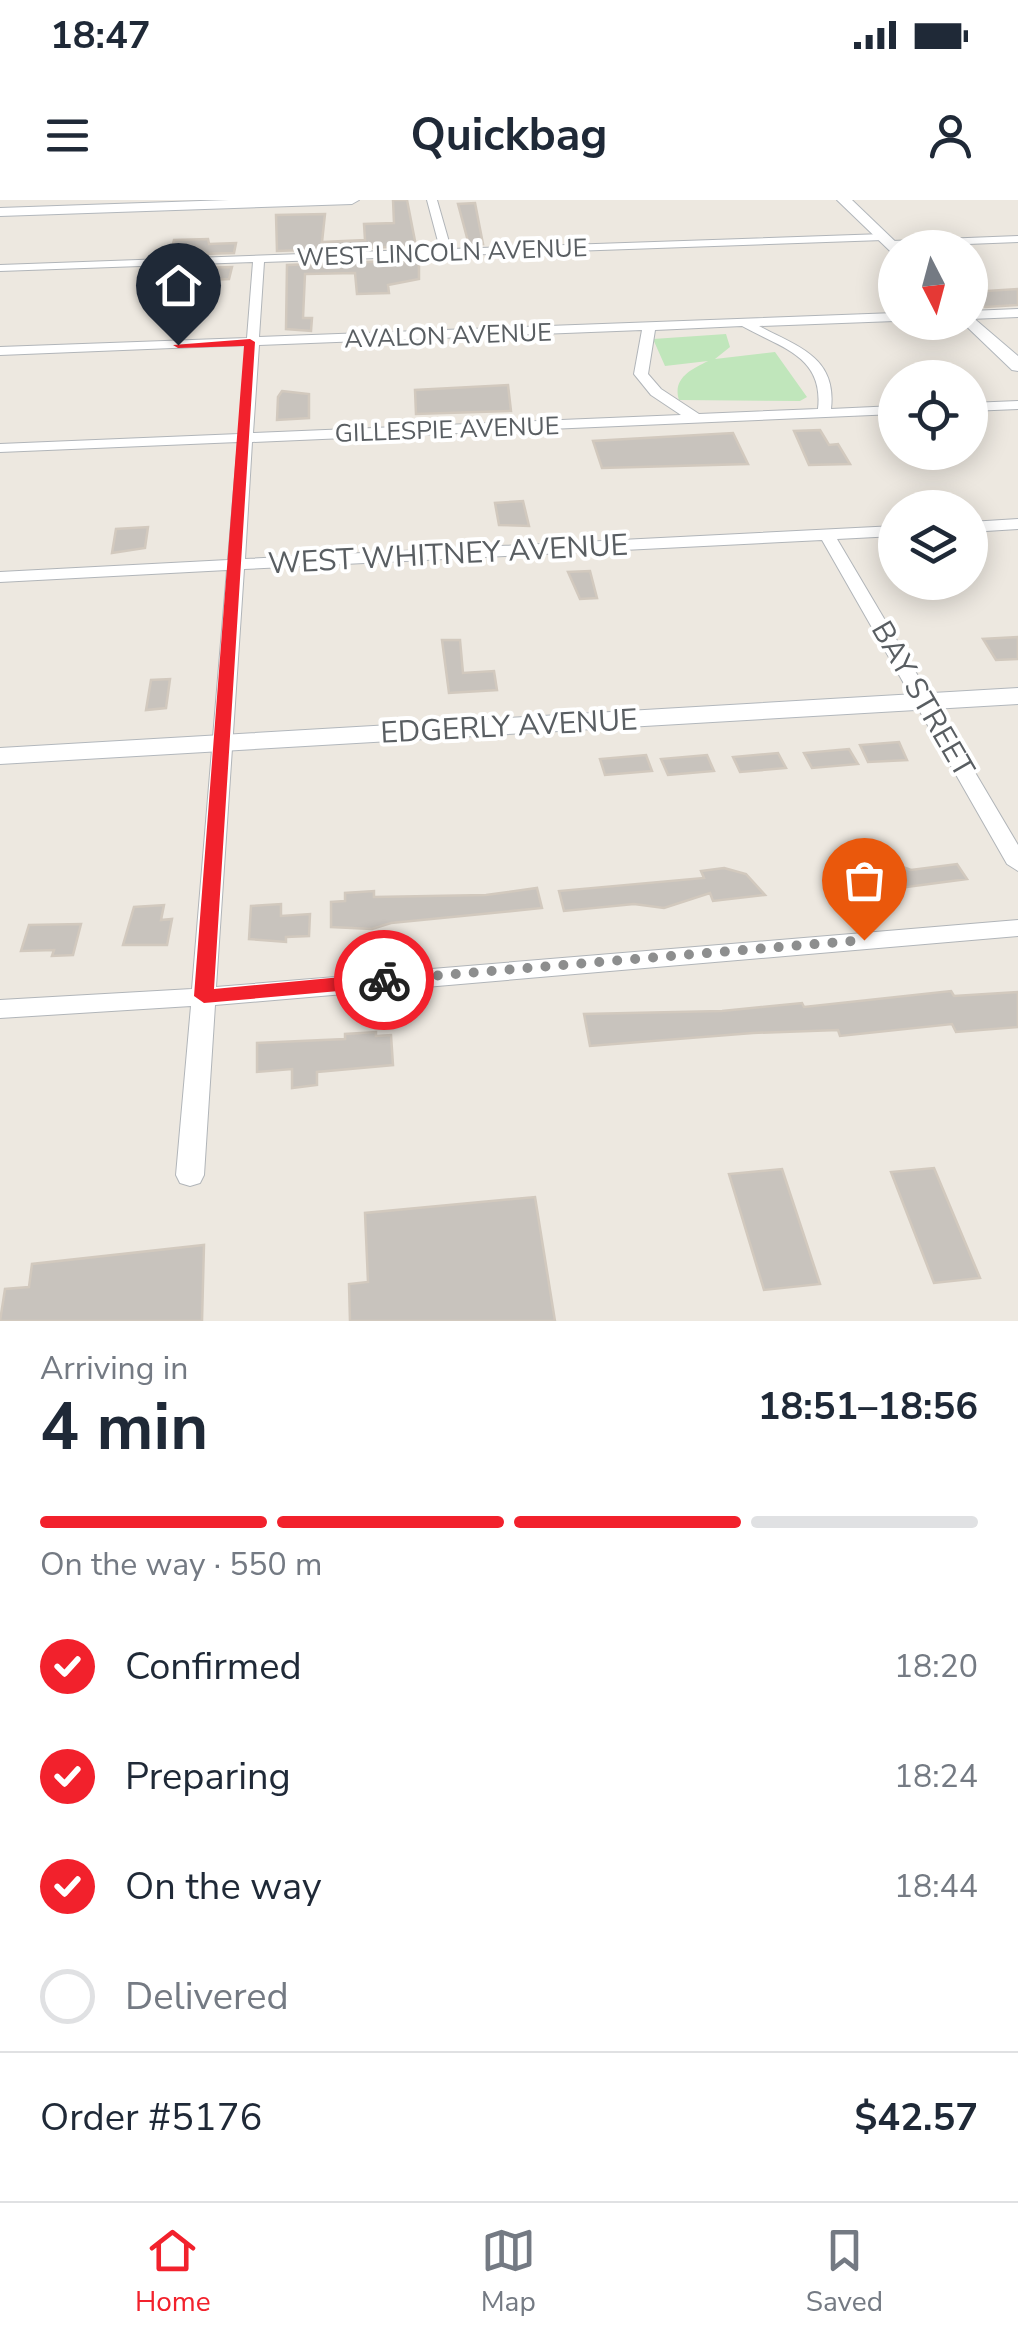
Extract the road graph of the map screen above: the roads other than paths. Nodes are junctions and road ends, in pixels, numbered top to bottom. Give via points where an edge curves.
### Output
1 (352, 200) edge
2 (432, 200) edge
3 (844, 200) edge
4 (271, 201) edge
5 (0, 212) edge
6 (878, 232) edge
7 (1018, 239) edge
8 (988, 240) edge
9 (878, 243) edge
10 (446, 252) junction
11 (258, 258) junction
12 (0, 268) edge
13 (1018, 314) edge
14 (988, 316) edge
15 (878, 318) edge
16 (743, 323) junction
17 (649, 327) junction
18 (988, 336) edge
19 (250, 342) junction
20 (0, 352) edge
21 (1018, 366) edge
22 (1018, 405) edge
23 (988, 406) edge
24 (878, 411) edge
25 (824, 414) junction
26 (697, 419) junction
27 (244, 437) junction
28 (0, 448) edge
29 (1018, 524) edge
30 (988, 526) edge
31 (878, 532) edge
32 (827, 535) junction
33 (234, 565) junction
34 (0, 577) edge
35 (1018, 696) edge
36 (924, 701) junction
37 (223, 743) junction
38 (0, 756) edge
39 (1018, 864) edge
40 (1018, 928) edge
41 (204, 996) junction
42 (0, 1008) edge
43 (190, 1174) dead end

1 - 4 street
2 - 10 street
3 - 6 street
4 - 5 street
7 - 8 street, WEST LINCOLN AVENUE
9 - 10 street, WEST LINCOLN AVENUE
10 - 11 street, WEST LINCOLN AVENUE
11 - 12 street, WEST LINCOLN AVENUE
11 - 19 street
13 - 14 street
15 - 16 street, AVALON AVENUE
16 - 17 street, AVALON AVENUE
16 - 25 street via 812,360 827,388
17 - 19 street, AVALON AVENUE
17 - 26 street via 641,374
18 - 21 street
19 - 20 street, AVALON AVENUE
19 - 27 street
22 - 23 street
24 - 25 street, GILLESPIE AVENUE
25 - 26 street, GILLESPIE AVENUE
26 - 27 street, GILLESPIE AVENUE
27 - 28 street, GILLESPIE AVENUE
27 - 33 street
29 - 30 street
31 - 32 street, WEST WHITNEY AVENUE
32 - 33 street, WEST WHITNEY AVENUE
32 - 36 street, BAY STREET
33 - 34 street, WEST WHITNEY AVENUE
33 - 37 street
35 - 36 street, EDGERLY AVENUE
36 - 37 street, EDGERLY AVENUE
36 - 39 street, BAY STREET
37 - 38 street, EDGERLY AVENUE
37 - 41 street
40 - 41 street
41 - 42 street
41 - 43 street

